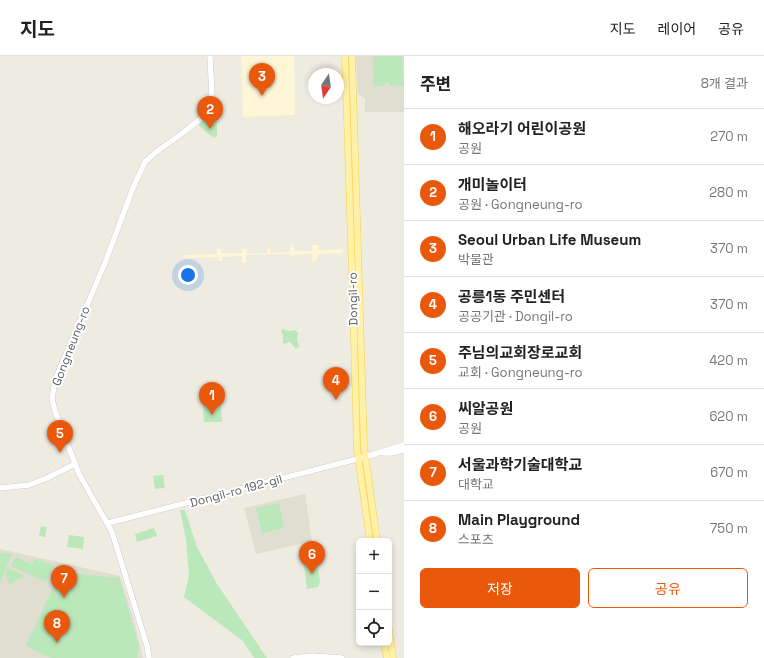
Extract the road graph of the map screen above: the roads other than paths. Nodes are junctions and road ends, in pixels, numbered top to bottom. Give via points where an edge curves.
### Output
1 (210, 56) edge
2 (345, 56) edge
3 (352, 56) edge
4 (404, 447) edge
5 (379, 454) junction
6 (72, 456) junction
7 (365, 458) junction
8 (358, 459) junction
9 (75, 464) junction
10 (63, 470) junction
11 (0, 488) edge
12 (108, 523) junction
13 (370, 538) edge
14 (377, 538) edge
15 (384, 646) edge
16 (391, 646) edge
17 (149, 658) edge
18 (293, 658) edge
19 (342, 658) edge
20 (386, 658) edge
21 (393, 658) edge

1 - 6 street, Gongneung-ro via 210,106 204,116 145,162 55,380 52,402
2 - 8 main road, Dongil-ro
3 - 7 main road, Dongil-ro
4 - 5 street
4 - 5 street
5 - 7 street, Dongil-ro 192-gil
6 - 9 street, Gongneung-ro
6 - 10 street
7 - 8 street, Dongil-ro 192-gil
7 - 14 main road, Dongil-ro
8 - 12 street, Dongil-ro 192-gil
8 - 13 main road, Dongil-ro
9 - 10 street
9 - 12 street, Gongneung-ro
10 - 11 street via 29,485
12 - 17 street, Gongneung-ro
15 - 20 main road
16 - 21 main road
18 - 19 street

